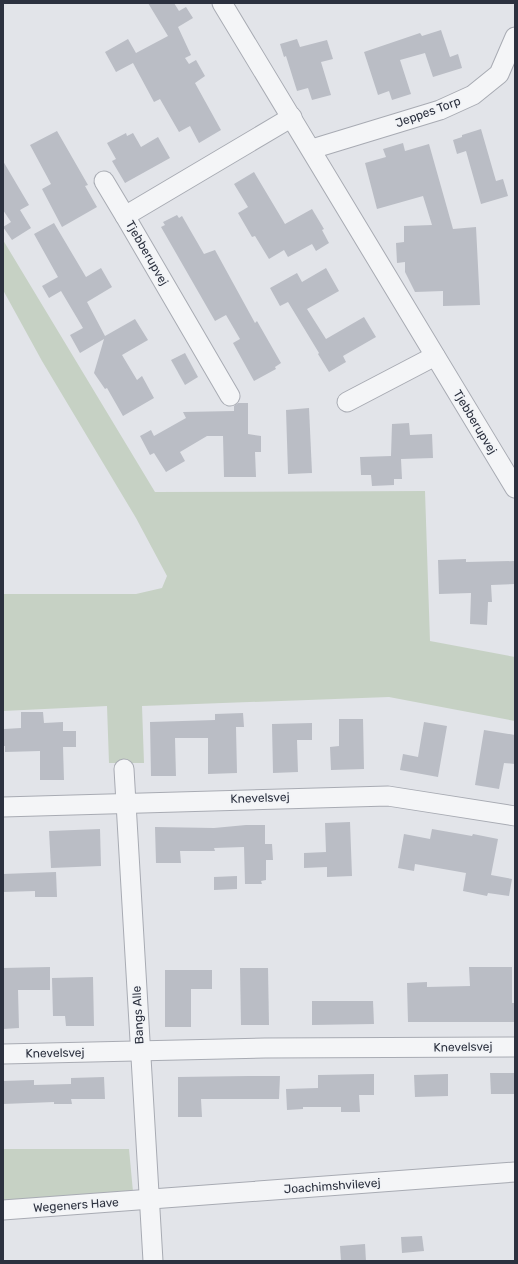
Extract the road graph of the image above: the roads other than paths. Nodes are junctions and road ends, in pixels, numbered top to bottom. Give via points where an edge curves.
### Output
1 (222, 3) edge
2 (515, 37) edge
3 (292, 117) junction
4 (312, 149) junction
5 (104, 181) dead end
6 (125, 216) junction
7 (435, 356) junction
8 (230, 396) dead end
9 (347, 402) dead end
10 (515, 488) edge
11 (124, 768) dead end
12 (126, 802) junction
13 (3, 807) edge
14 (515, 816) edge
15 (515, 1047) edge
16 (141, 1051) junction
17 (3, 1054) edge
18 (515, 1172) edge
19 (149, 1199) junction
20 (3, 1210) edge
21 (153, 1261) edge

1 - 3 street, Tjebberupvej
2 - 4 street, Jeppes Torp via 499,74 473,95 440,110
3 - 4 street, Tjebberupvej
3 - 6 street, Tjebberupvej
4 - 7 street, Tjebberupvej
5 - 6 street
6 - 8 street, Tjebberupvej
7 - 9 street
7 - 10 street, Tjebberupvej
11 - 12 street, Bangs Alle
12 - 13 street, Knevelsvej
12 - 14 street, Knevelsvej via 388,796
12 - 16 street, Bangs Alle
15 - 16 street, Knevelsvej
16 - 17 street, Knevelsvej
16 - 19 street, Bangs Alle
18 - 19 street, Joachimshvilevej
19 - 20 street, Wegeners Have
19 - 21 street, Bangs Alle

